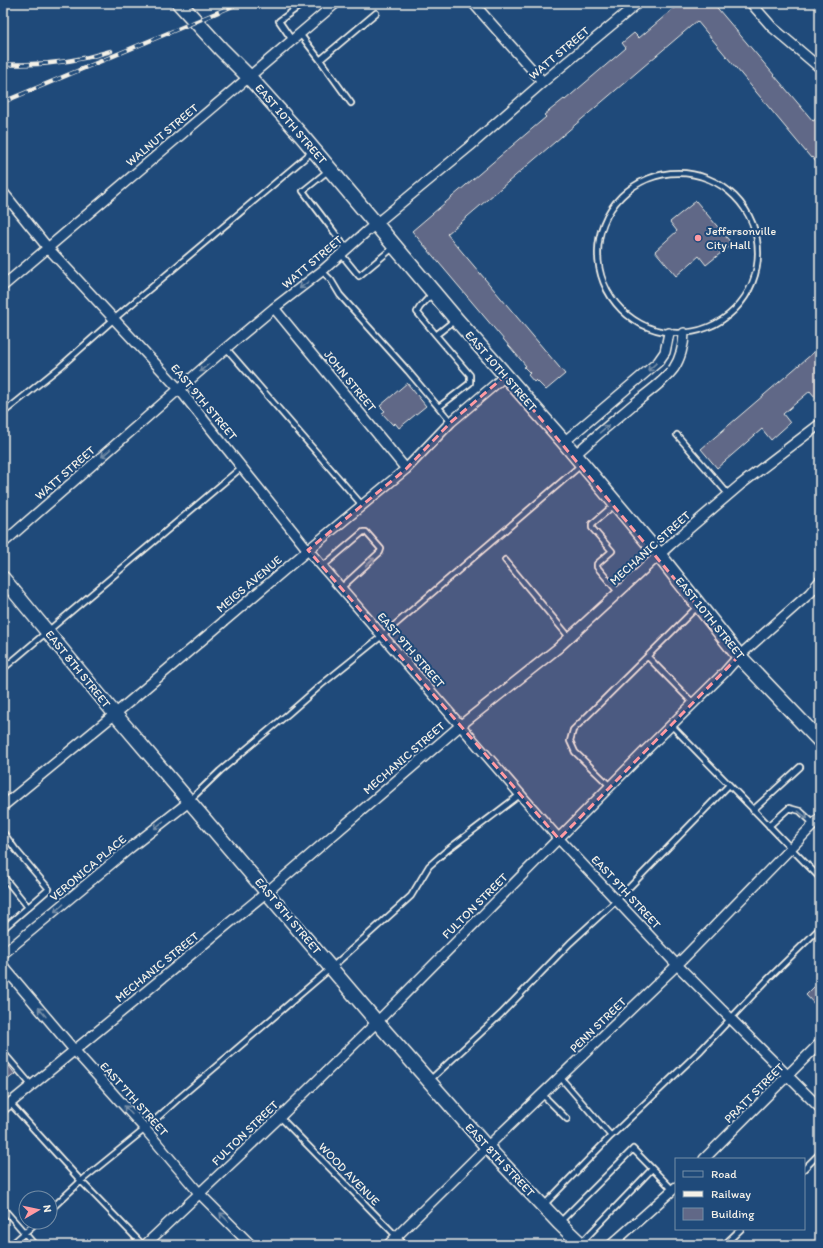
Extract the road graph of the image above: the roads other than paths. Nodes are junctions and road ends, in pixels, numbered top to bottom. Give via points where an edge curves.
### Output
1 (179, 3) edge
2 (304, 3) edge
3 (336, 3) edge
4 (473, 3) edge
5 (638, 3) edge
6 (751, 3) edge
7 (376, 13) dead end
8 (296, 37) junction
9 (320, 60) junction
10 (820, 68) edge
11 (249, 77) junction
12 (543, 82) junction
13 (351, 103) dead end
14 (314, 150) junction
15 (330, 169) junction
16 (3, 192) edge
17 (376, 223) junction
18 (395, 246) junction
19 (48, 248) junction
20 (344, 251) junction
21 (322, 271) junction
22 (3, 286) edge
23 (435, 292) junction
24 (274, 308) junction
25 (456, 318) junction
26 (114, 319) junction
27 (669, 333) junction
28 (684, 334) junction
29 (436, 335) junction
30 (226, 348) junction
31 (505, 376) junction
32 (179, 388) junction
33 (439, 407) junction
34 (3, 414) edge
35 (451, 422) junction
36 (820, 424) edge
37 (677, 435) dead end
38 (564, 442) junction
39 (578, 460) junction
40 (242, 467) junction
41 (406, 469) junction
42 (729, 495) junction
43 (616, 504) junction
44 (362, 505) junction
45 (3, 543) edge
46 (308, 550) junction
47 (659, 555) junction
48 (504, 560) dead end
49 (322, 567) junction
50 (3, 578) edge
51 (820, 581) edge
52 (341, 588) junction
53 (618, 593) junction
54 (700, 605) junction
55 (47, 632) junction
56 (383, 635) junction
57 (570, 638) junction
58 (739, 656) junction
59 (648, 657) junction
60 (3, 669) edge
61 (693, 703) junction
62 (115, 714) junction
63 (461, 724) junction
64 (671, 725) junction
65 (820, 741) edge
66 (800, 767) dead end
67 (729, 785) junction
68 (610, 786) junction
69 (521, 794) junction
70 (190, 801) junction
71 (3, 806) edge
72 (753, 810) junction
73 (817, 821) edge
74 (770, 826) junction
75 (4, 836) edge
76 (559, 839) junction
77 (791, 848) junction
78 (3, 876) edge
79 (820, 878) edge
80 (267, 892) junction
81 (616, 900) junction
82 (28, 907) junction
83 (4, 925) edge
84 (820, 928) edge
85 (3, 954) edge
86 (677, 965) junction
87 (3, 966) edge
88 (331, 968) junction
89 (731, 1018) junction
90 (376, 1022) junction
91 (820, 1044) edge
92 (75, 1051) junction
93 (3, 1052) edge
94 (788, 1076) junction
95 (560, 1077) junction
96 (429, 1081) junction
97 (32, 1086) junction
98 (542, 1094) junction
99 (5, 1107) edge
100 (820, 1108) edge
101 (280, 1117) junction
102 (566, 1119) dead end
103 (145, 1129) junction
104 (611, 1136) junction
105 (487, 1147) junction
106 (820, 1154) edge
107 (705, 1158) edge
108 (805, 1168) edge
109 (652, 1169) junction
110 (81, 1181) junction
111 (674, 1189) edge
112 (199, 1193) junction
113 (58, 1203) edge
114 (542, 1206) junction
115 (3, 1208) edge
116 (559, 1223) junction
117 (28, 1230) edge
118 (740, 1230) edge
119 (25, 1233) junction
120 (397, 1237) junction
121 (581, 1244) edge
122 (11, 1245) edge
123 (35, 1245) edge
124 (144, 1245) edge
125 (251, 1245) edge
126 (388, 1245) edge
127 (405, 1245) edge
128 (611, 1245) edge
129 (724, 1245) edge

1 - 11 main road, EAST 10TH STREET
2 - 8 lane via 278,21
3 - 8 street, WALNUT STREET
4 - 12 street
5 - 12 street, WATT STREET
6 - 10 street via 772,27
7 - 9 lane
8 - 9 lane
8 - 11 street, WALNUT STREET
9 - 13 lane
11 - 14 main road, EAST 10TH STREET
11 - 19 street, WALNUT STREET
12 - 17 street, WATT STREET
14 - 15 main road, EAST 10TH STREET
14 - 26 lane
15 - 17 main road, EAST 10TH STREET
15 - 20 lane via 303,191
16 - 19 street, EAST 9TH STREET
17 - 18 main road, EAST 10TH STREET
17 - 20 street, WATT STREET
18 - 20 lane via 359,276
18 - 23 main road, EAST 10TH STREET
19 - 22 street, WALNUT STREET
19 - 26 street, EAST 9TH STREET
20 - 21 street, WATT STREET
21 -> 24 street, WATT STREET
21 - 33 lane via 340,295
23 - 25 main road, EAST 10TH STREET
23 - 29 lane via 417,312
24 - 30 street, WATT STREET
24 - 41 street, JOHN STREET
25 - 29 lane
25 - 31 main road, EAST 10TH STREET
26 - 32 street, EAST 9TH STREET
26 - 34 lane
27 - 28 lane
27 - 28 lane via 639,324 615,304 601,277 598,246 600,230 606,216 625,192 653,176 684,173 714,181 738,200 753,226 758,256 751,286 734,310 711,326
27 -> 38 street via 665,352 658,362
39 -> 28 street via 673,369 678,362
29 - 33 lane via 470,375 470,383
30 -> 32 street, WATT STREET
30 - 44 lane
31 - 35 street, MEIGS AVENUE
31 - 38 main road, EAST 10TH STREET
32 - 40 street, EAST 9TH STREET
32 -> 45 street, WATT STREET
33 - 35 lane
35 - 41 street, MEIGS AVENUE
36 - 42 street, MECHANIC STREET
37 - 42 lane
38 - 39 main road, EAST 10TH STREET
39 - 43 main road, EAST 10TH STREET
39 - 56 lane
40 - 46 street, EAST 9TH STREET
40 - 55 lane
41 - 44 street, MEIGS AVENUE
42 - 47 street, MECHANIC STREET
43 - 47 main road, EAST 10TH STREET
43 - 53 lane via 592,524 592,528 612,551 597,564 597,567
44 - 46 street, MEIGS AVENUE
46 - 49 street, EAST 9TH STREET
46 - 62 street, MEIGS AVENUE
47 - 53 street, MECHANIC STREET
47 - 54 main road, EAST 10TH STREET
48 - 57 lane
49 - 52 street, EAST 9TH STREET
52 -> 49 lane via 380,552 381,549 366,532
50 - 55 main road, EAST 8TH STREET
51 - 58 street, FULTON STREET
52 - 56 street, EAST 9TH STREET
53 - 57 street, MECHANIC STREET
54 - 58 main road, EAST 10TH STREET
54 - 59 lane
55 - 60 lane
55 - 62 main road, EAST 8TH STREET
56 - 63 street, EAST 9TH STREET
56 - 70 lane via 220,771
57 - 63 street, MECHANIC STREET
58 - 61 street, FULTON STREET
58 - 65 main road, EAST 10TH STREET
59 - 61 lane
59 - 68 lane via 573,730 570,741 575,752
61 - 64 street, FULTON STREET
62 - 70 main road, EAST 8TH STREET
62 - 71 street, MEIGS AVENUE
63 - 69 street, EAST 9TH STREET
63 - 80 street, MECHANIC STREET
64 - 67 lane
64 - 68 street, FULTON STREET
66 - 72 lane
67 - 72 lane
67 - 81 lane
68 - 76 street, FULTON STREET
69 - 76 street, EAST 9TH STREET
69 - 88 lane via 429,866 411,896
70 - 80 main road, EAST 8TH STREET
70 -> 85 street, VERONICA PLACE
72 - 74 lane
74 -> 73 lane via 789,808
73 - 77 street, PENN STREET
74 - 77 lane
75 - 82 lane via 50,889
76 - 81 street, EAST 9TH STREET
76 - 90 street, FULTON STREET
77 - 79 lane
77 - 86 street, PENN STREET
78 - 82 lane
80 - 88 main road, EAST 8TH STREET
80 - 92 street, MECHANIC STREET
81 - 86 street, EAST 9TH STREET
81 - 96 lane
82 - 83 lane
84 - 89 lane
86 - 89 street, EAST 9TH STREET
86 - 95 street, PENN STREET
92 -> 87 street, EAST 7TH STREET
88 - 90 main road, EAST 8TH STREET
88 - 103 lane
89 - 94 street, EAST 9TH STREET
89 - 104 lane
90 - 96 main road, EAST 8TH STREET
90 - 101 street, FULTON STREET
91 - 94 street, PRATT STREET
92 - 97 street, MECHANIC STREET
103 -> 92 street, EAST 7TH STREET
93 - 97 lane
94 - 100 street, EAST 9TH STREET
94 - 107 street, PRATT STREET
95 - 98 street, PENN STREET
95 - 104 lane
96 - 105 main road, EAST 8TH STREET
97 - 99 street, MECHANIC STREET
98 - 102 lane
98 - 105 street, PENN STREET
99 - 110 lane
101 - 112 street, FULTON STREET
101 - 120 lane, WOOD AVENUE
103 - 110 lane
103 - 112 street, EAST 7TH STREET
104 - 114 lane
105 - 114 main road, EAST 8TH STREET
105 - 120 street, PENN STREET
106 - 108 lane
109 - 111 lane
109 - 116 lane via 633,1149
109 - 121 lane
110 - 113 lane
110 - 124 lane
111 - 128 street
112 - 124 street, FULTON STREET
125 -> 112 street, EAST 7TH STREET
114 - 116 main road, EAST 8TH STREET
115 - 119 lane
116 - 121 main road, EAST 8TH STREET
117 - 119 lane
118 - 129 lane
119 - 122 lane
119 - 123 lane
120 - 126 street, PENN STREET
120 - 127 lane, WOOD AVENUE

